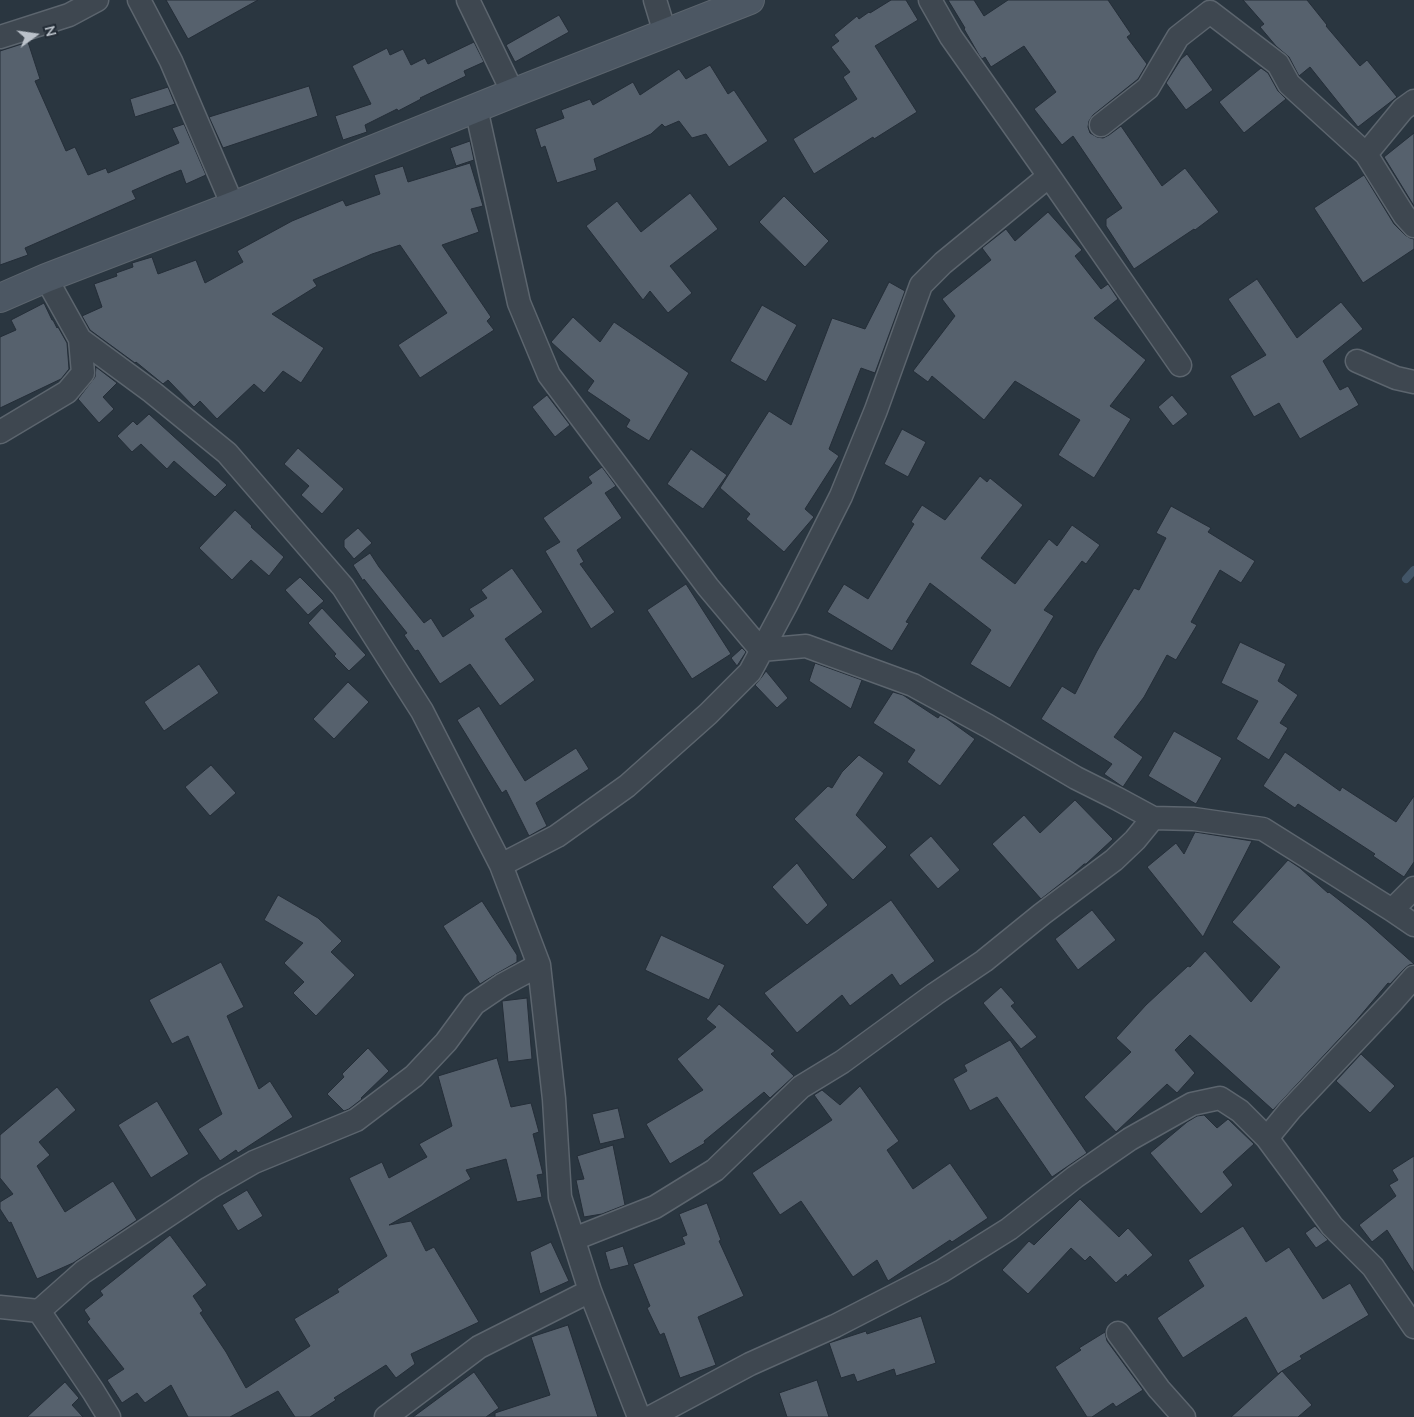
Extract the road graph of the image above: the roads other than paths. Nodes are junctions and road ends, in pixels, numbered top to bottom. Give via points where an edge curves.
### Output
1 (97, 0) edge
2 (139, 0) edge
3 (468, 0) edge
4 (655, 0) edge
5 (750, 0) edge
6 (930, 0) edge
7 (665, 33) junction
8 (0, 37) edge
9 (513, 93) junction
10 (1414, 101) edge
11 (476, 108) junction
12 (1101, 125) dead end
13 (1366, 154) junction
14 (1050, 176) junction
15 (233, 206) junction
16 (1414, 226) edge
17 (46, 278) junction
18 (0, 298) edge
19 (80, 339) junction
20 (1357, 361) dead end
21 (1180, 364) dead end
22 (1414, 382) edge
23 (0, 432) edge
24 (761, 650) junction
25 (1152, 818) junction
26 (501, 864) junction
27 (1414, 888) edge
28 (1392, 910) junction
29 (1414, 925) edge
30 (538, 965) junction
31 (1414, 977) edge
32 (1267, 1138) junction
33 (574, 1239) junction
34 (590, 1291) junction
35 (0, 1306) edge
36 (39, 1311) junction
37 (1414, 1327) edge
38 (1118, 1333) dead end
39 (109, 1417) edge
40 (386, 1417) edge
41 (639, 1417) edge
42 (650, 1417) edge
43 (1184, 1417) edge

1 - 8 street via 69,16
2 - 15 street via 171,61
3 - 9 street
4 - 7 street
5 - 7 main road
6 - 14 street via 951,37
7 - 9 main road
9 - 11 main road
10 - 13 street via 1403,109
11 - 15 main road
11 - 24 street via 519,303 549,375 708,587
12 - 13 street via 1148,88 1178,37 1210,12 1278,64 1289,84
13 - 16 street
14 - 21 street
14 - 24 street via 921,284 841,496
15 - 17 main road
17 - 18 main road
17 - 19 street
19 - 23 street via 83,373 67,392
19 - 26 street via 227,453 343,587 422,711
20 - 22 street
24 - 25 street via 806,646 913,686
24 - 26 street via 750,672 627,786 557,836
25 - 28 street via 1194,819 1263,829
25 - 33 street via 1114,860 984,962 802,1087 715,1170 655,1207
26 - 30 street
27 - 28 street
28 - 29 street
30 - 33 street via 554,1099 560,1197
30 - 36 street via 474,1004 446,1042 414,1076 356,1120 254,1162 209,1188 83,1272
31 - 32 street
32 - 37 street via 1332,1226 1373,1267
32 - 42 street via 1240,1111 1220,1098 1192,1104 1130,1139 1009,1229 942,1271 835,1326 750,1364
33 - 34 street
34 - 40 street via 479,1347
34 - 41 street
35 - 36 street
36 - 39 street
38 - 43 street

